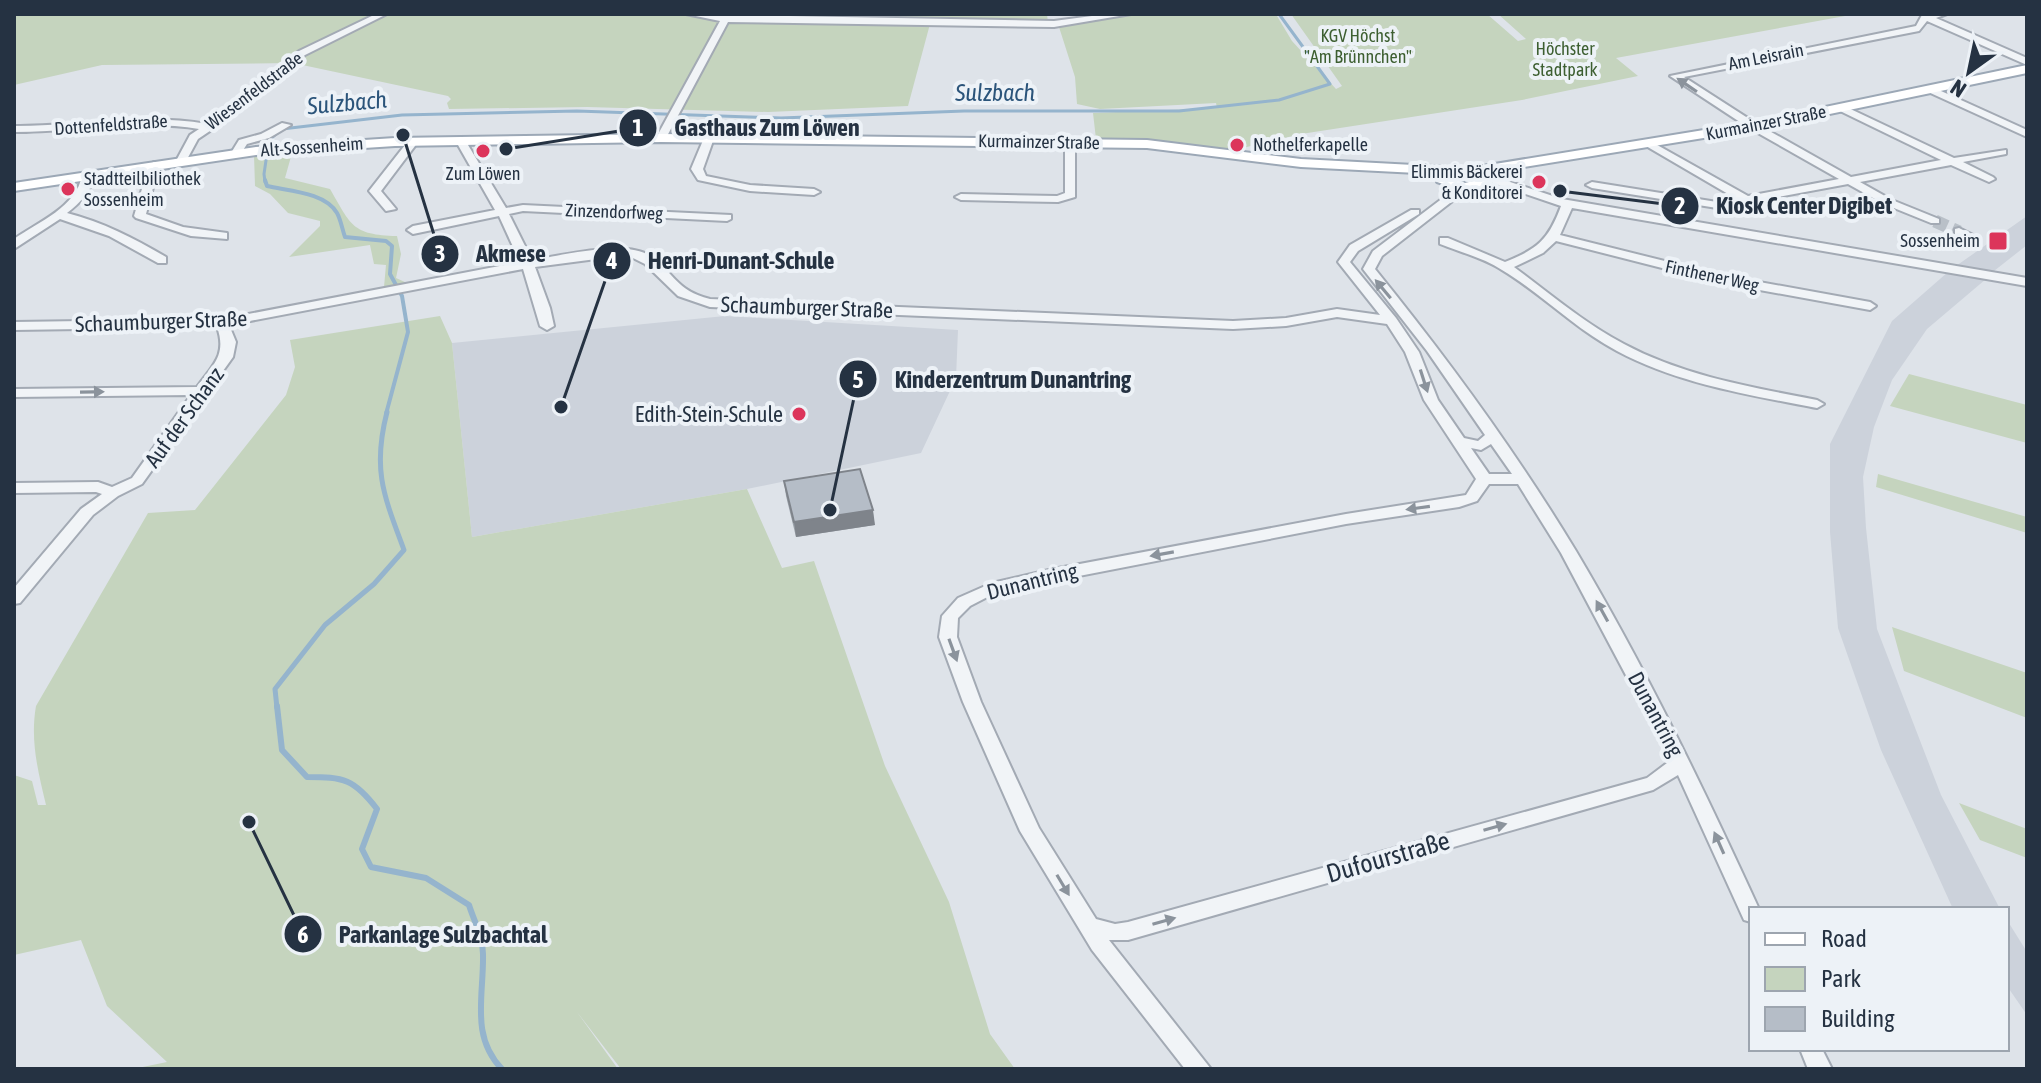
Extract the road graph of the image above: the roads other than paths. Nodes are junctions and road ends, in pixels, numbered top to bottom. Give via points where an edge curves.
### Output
1 (383, 14) edge
2 (690, 14) edge
3 (1127, 14) edge
4 (1943, 14) edge
5 (726, 16) edge
6 (1925, 17) junction
7 (2027, 62) edge
8 (2027, 69) edge
9 (1930, 89) junction
10 (1842, 108) junction
11 (286, 125) dead end
12 (1753, 126) junction
13 (207, 127) junction
14 (14, 129) edge
15 (2027, 134) edge
16 (661, 138) junction
17 (709, 138) junction
18 (465, 141) junction
19 (413, 142) junction
20 (1070, 142) junction
21 (1650, 144) junction
22 (2002, 152) dead end
23 (236, 153) junction
24 (181, 161) junction
25 (1952, 161) junction
26 (154, 165) junction
27 (1507, 167) junction
28 (88, 175) junction
29 (1445, 177) junction
30 (1989, 179) dead end
31 (1477, 180) junction
32 (1851, 180) junction
33 (1592, 185) dead end
34 (1512, 186) junction
35 (14, 187) edge
36 (814, 192) dead end
37 (961, 197) dead end
38 (1744, 199) junction
39 (1568, 203) junction
40 (390, 209) dead end
41 (500, 210) junction
42 (1766, 211) dead end
43 (59, 215) junction
44 (727, 217) dead end
45 (1935, 221) tunnel mouth
46 (1408, 223) junction
47 (413, 230) dead end
48 (223, 236) dead end
49 (1555, 237) junction
50 (1366, 241) junction
51 (1444, 241) dead end
52 (14, 245) edge
53 (1391, 245) junction
54 (1353, 249) junction
55 (1377, 254) junction
56 (162, 260) dead end
57 (525, 265) junction
58 (1505, 266) junction
59 (2027, 282) edge
60 (1363, 290) junction
61 (1870, 306) dead end
62 (1337, 313) junction
63 (1391, 321) junction
64 (222, 323) junction
65 (14, 326) edge
66 (547, 326) dead end
67 (204, 391) junction
68 (14, 393) edge
69 (1817, 404) dead end
70 (1493, 435) junction
71 (1457, 441) junction
72 (1484, 479) junction
73 (1523, 479) junction
74 (14, 488) edge
75 (113, 493) junction
76 (14, 599) edge
77 (1682, 762) junction
78 (1749, 910) edge
79 (1088, 926) junction
80 (1199, 1069) edge

1 - 13 street, Wiesenfeldstraße via 293,59
2 - 5 street
3 - 5 street via 1054,24
4 - 6 street, Am Leisrain
5 - 16 street
6 - 7 street
12 -> 6 street, Am Leisrain via 1676,75 1919,28
8 - 9 main road, Kurmainzer Straße
9 - 10 main road, Kurmainzer Straße
9 - 15 street
10 - 12 main road, Kurmainzer Straße
10 - 25 street
11 - 23 street via 243,142
12 - 21 main road, Kurmainzer Straße
12 - 32 street
13 - 14 street, Dottenfeldstraße via 172,121
13 - 24 street, Wiesenfeldstraße via 194,137
16 - 17 main road, Kurmainzer Straße
16 - 18 main road, Alt-Sossenheim
17 - 20 main road, Kurmainzer Straße
17 - 36 street via 697,169 702,178
18 - 19 main road, Alt-Sossenheim
18 - 41 street
19 - 23 main road, Alt-Sossenheim
19 - 40 street via 375,191
20 - 29 main road, Kurmainzer Straße via 1163,145 1288,161 1416,169
20 - 37 street via 1071,195
21 - 27 main road, Kurmainzer Straße
21 - 38 street
22 - 25 street
23 - 24 main road, Alt-Sossenheim
24 - 26 main road, Alt-Sossenheim
25 - 30 street
25 - 32 street
26 - 28 main road, Alt-Sossenheim
26 - 48 street via 140,216 187,233
27 - 31 main road, Kurmainzer Straße
27 - 34 street via 1504,174
28 - 35 main road, Alt-Sossenheim
28 - 43 street via 86,186
29 - 31 main road, Kurmainzer Straße
29 - 46 street via 1441,191
31 - 34 street
31 - 46 street
32 - 38 street
32 - 45 street
33 - 38 street via 1717,205
34 - 39 street
38 - 42 street
39 - 49 street
39 - 59 street
41 - 44 street, Zinzendorfweg
41 - 47 street, Zinzendorfweg
41 - 57 street
43 - 52 street
43 - 56 street via 130,239
46 - 50 street
46 - 53 street
49 - 58 street via 1539,252
49 - 61 street, Finthener Weg via 1721,279
50 - 53 street
50 - 54 street
51 - 58 street
53 - 55 street
54 - 55 street
54 - 60 street via 1344,262
70 -> 55 street, Dunantring via 1432,348 1372,276 1369,264
57 - 62 street, Schaumburger Straße via 639,252 690,298 767,307 1233,325
57 - 64 street, Schaumburger Straße
57 - 66 street
58 - 69 street via 1589,328 1652,363
60 - 62 street
60 - 63 street
62 - 63 street, Schaumburger Straße
63 -> 71 street
64 - 65 street, Schaumburger Straße
64 - 67 street, Auf der Schanz via 229,342 226,357
68 -> 67 street
67 - 75 street, Auf der Schanz via 137,481
70 - 71 street via 1481,446
70 - 73 street, Dunantring
71 - 72 street
72 - 73 street
72 -> 79 street, Dunantring via 1467,501 1053,574 992,588 955,609 948,637 972,702 1030,831
77 -> 73 street, Dunantring
74 - 75 street via 98,487
75 - 76 street, Auf der Schanz via 87,512
78 -> 77 street, Dunantring
79 -> 77 street, Dufourstraße via 1128,931 1653,783
79 - 80 street, Dunantring

